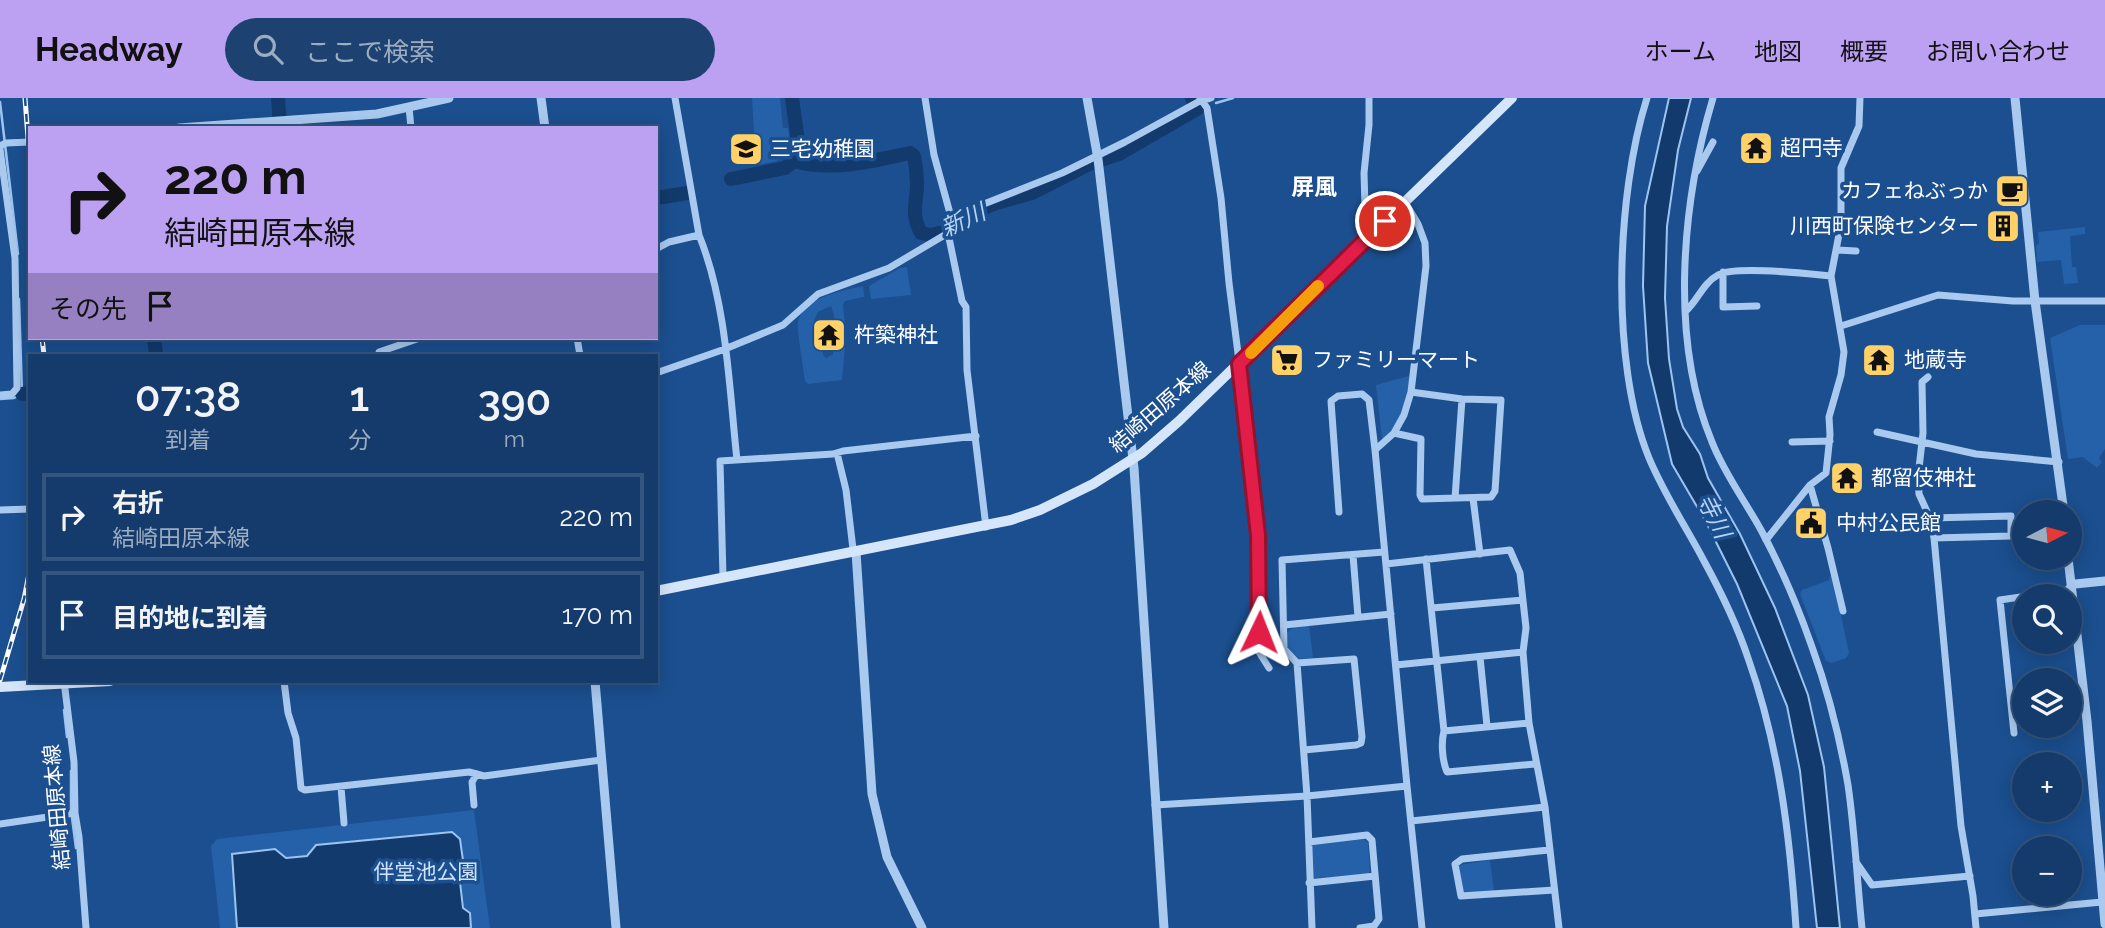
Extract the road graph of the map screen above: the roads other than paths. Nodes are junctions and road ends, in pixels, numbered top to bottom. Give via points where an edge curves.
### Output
1 (449, 98) edge
2 (541, 98) edge
3 (675, 98) edge
4 (925, 98) edge
5 (1087, 98) edge
6 (1211, 98) edge
7 (1369, 98) edge
8 (1512, 98) edge
9 (1647, 98) edge
10 (1713, 98) edge
11 (1860, 98) edge
12 (2015, 98) edge
13 (1201, 100) edge
14 (409, 107) junction
15 (206, 126) edge
16 (411, 126) edge
17 (545, 126) edge
18 (28, 142) edge
19 (1713, 142) dead end
20 (0, 147) edge
21 (1098, 159) junction
22 (1695, 175) junction
23 (1405, 202) junction
24 (951, 217) junction
25 (948, 233) junction
26 (699, 235) junction
27 (1366, 240) junction
28 (658, 248) edge
29 (1837, 250) junction
30 (1856, 251) dead end
31 (1723, 272) junction
32 (1831, 276) junction
33 (2035, 301) junction
34 (2105, 301) edge
35 (1757, 306) dead end
36 (1686, 311) junction
37 (1841, 326) junction
38 (414, 340) edge
39 (725, 349) junction
40 (379, 354) edge
41 (1239, 364) junction
42 (658, 372) edge
43 (1928, 377) dead end
44 (1411, 392) junction
45 (0, 395) edge
46 (1462, 399) junction
47 (1877, 432) dead end
48 (1394, 433) junction
49 (975, 436) junction
50 (1830, 441) junction
51 (1792, 442) dead end
52 (1922, 443) junction
53 (1375, 450) junction
54 (837, 453) junction
55 (737, 460) junction
56 (1132, 460) junction
57 (2059, 462) junction
58 (1810, 485) junction
59 (1455, 498) junction
60 (1473, 498) junction
61 (2063, 500) edge
62 (28, 509) edge
63 (0, 510) edge
64 (1339, 512) dead end
65 (1930, 518) junction
66 (986, 527) junction
67 (1934, 538) junction
68 (1766, 540) junction
69 (856, 552) junction
70 (1384, 552) junction
71 (1480, 554) junction
72 (1353, 555) junction
73 (1426, 559) junction
74 (1386, 564) junction
75 (723, 577) junction
76 (2105, 581) edge
77 (2074, 584) edge
78 (658, 591) edge
79 (2012, 598) edge
80 (1523, 600) junction
81 (1432, 607) junction
82 (1843, 611) dead end
83 (1391, 614) junction
84 (1358, 617) junction
85 (1284, 625) junction
86 (1523, 652) junction
87 (2079, 654) edge
88 (1480, 657) junction
89 (1437, 660) junction
90 (1297, 663) junction
91 (1396, 665) junction
92 (1269, 668) dead end
93 (51, 683) edge
94 (64, 683) edge
95 (284, 683) edge
96 (595, 683) edge
97 (0, 687) edge
98 (2012, 714) edge
99 (1529, 723) junction
100 (1487, 726) junction
101 (1444, 730) junction
102 (1304, 750) junction
103 (601, 760) junction
104 (1535, 764) junction
105 (477, 774) junction
106 (1407, 786) junction
107 (341, 787) junction
108 (1307, 796) junction
109 (474, 805) dead end
110 (1155, 805) junction
111 (1545, 807) junction
112 (72, 813) junction
113 (1411, 821) junction
114 (344, 823) dead end
115 (0, 824) edge
116 (1309, 842) junction
117 (1549, 850) junction
118 (2101, 853) edge
119 (1856, 862) junction
120 (1375, 876) junction
121 (1970, 876) junction
122 (1309, 883) junction
123 (1554, 890) junction
124 (2102, 902) junction
125 (1975, 914) junction
126 (2105, 924) edge
127 (86, 928) edge
128 (616, 928) edge
129 (922, 928) edge
130 (1164, 928) edge
131 (1312, 928) edge
132 (1360, 928) edge
133 (1422, 928) edge
134 (1559, 928) edge
135 (1796, 928) edge
136 (1862, 928) edge
137 (1976, 928) edge

1 - 14 street
2 - 17 street
3 - 26 street
4 - 24 street
5 - 21 street
6 - 13 street
7 - 27 street
8 - 23 main road, 結崎田原本線
9 - 135 street via 1627,195 1622,304 1628,379 1648,457 1731,617 1758,688 1785,810
10 - 22 street
11 - 29 street via 1859,126 1841,168
12 - 33 street
13 - 21 street
13 - 41 street via 1207,108 1221,198
14 - 15 street via 377,114
14 - 16 street
18 - 20 street
19 - 22 street
20 - 45 street via 16,258 18,388
21 - 24 street
21 - 56 street
22 - 36 street via 1685,256
23 - 27 main road, 結崎田原本線
23 - 44 street via 1422,233 1426,266
24 - 25 street
25 - 39 street via 890,268 818,294 783,325
25 - 49 street via 965,307
26 - 28 street
26 - 39 street
27 - 41 main road, 結崎田原本線
29 - 30 street
29 - 32 street
31 - 32 street
31 - 35 street via 1723,307
31 - 36 street via 1708,282
32 - 37 street
33 - 34 street
33 - 37 street via 1938,295
33 - 57 street
36 - 68 street via 1696,397 1712,443
37 - 50 street via 1842,375 1829,417
38 - 40 street
39 - 42 street
39 - 55 street
41 - 56 main road, 結崎田原本線
41 - 92 street via 1258,535 1259,652
43 - 52 street via 1922,382
44 - 46 street
44 - 48 street
46 - 59 street
46 - 60 street via 1502,400 1495,491 1491,497
47 - 52 street
48 - 53 street
48 - 59 street via 1421,439 1422,499
49 - 54 street
49 - 66 street
50 - 51 street
50 - 58 street via 1826,472
52 - 57 street via 1995,457
52 - 65 street via 1919,494
53 - 64 street via 1369,400 1362,394 1331,401
53 - 70 street
54 - 55 street
54 - 69 street
55 - 75 street via 720,461
56 - 66 main road, 結崎田原本線 via 1040,510
56 - 110 street
57 - 61 street
58 - 68 street
58 - 82 street
59 - 60 street
60 - 71 street
62 - 63 street
65 - 67 street
65 - 67 street via 2011,516 2011,536
66 - 69 main road, 結崎田原本線
67 - 121 street
68 - 119 street via 1825,685 1847,784
69 - 75 main road, 結崎田原本線
69 - 129 street via 872,794 883,845
70 - 72 street
70 - 74 street
71 - 73 street
71 - 80 street via 1510,550 1520,573
72 - 84 street
72 - 85 street via 1282,561
73 - 74 street
73 - 81 street
74 - 83 street
75 - 78 main road, 結崎田原本線
76 - 77 street
79 - 98 street via 2000,600
80 - 81 street
80 - 86 street
81 - 89 street
83 - 84 street
83 - 91 street
84 - 85 street
85 - 90 street via 1284,649
86 - 88 street
86 - 99 street
87 - 118 street
88 - 89 street
88 - 100 street
89 - 91 street
89 - 101 street
90 - 102 street
90 - 102 street via 1354,659 1362,737 1356,745
91 - 106 street
93 - 97 main road
94 - 112 street, 結崎田原本線 via 74,762
95 - 107 street via 301,788
96 - 103 street
99 - 100 street
99 - 104 street
100 - 101 street
101 - 104 street via 1447,772
102 - 108 street
103 - 105 street
103 - 128 street
104 - 111 street
105 - 107 street
105 - 109 street via 472,782
106 - 108 street
106 - 113 street
107 - 114 street
108 - 110 street
108 - 116 street
110 - 130 street
111 - 113 street
111 - 117 street
112 - 115 street
112 - 127 street, 結崎田原本線 via 79,837
113 - 133 street
116 - 120 street via 1367,835 1372,840
116 - 122 street
117 - 123 street
117 - 123 street via 1462,859 1455,864 1461,897
118 - 124 street
119 - 121 street via 1872,885
119 - 136 street
120 - 122 street
120 - 132 street via 1379,919 1374,926
121 - 125 street
122 - 131 street
123 - 134 street
124 - 125 street
124 - 126 street
125 - 137 street

